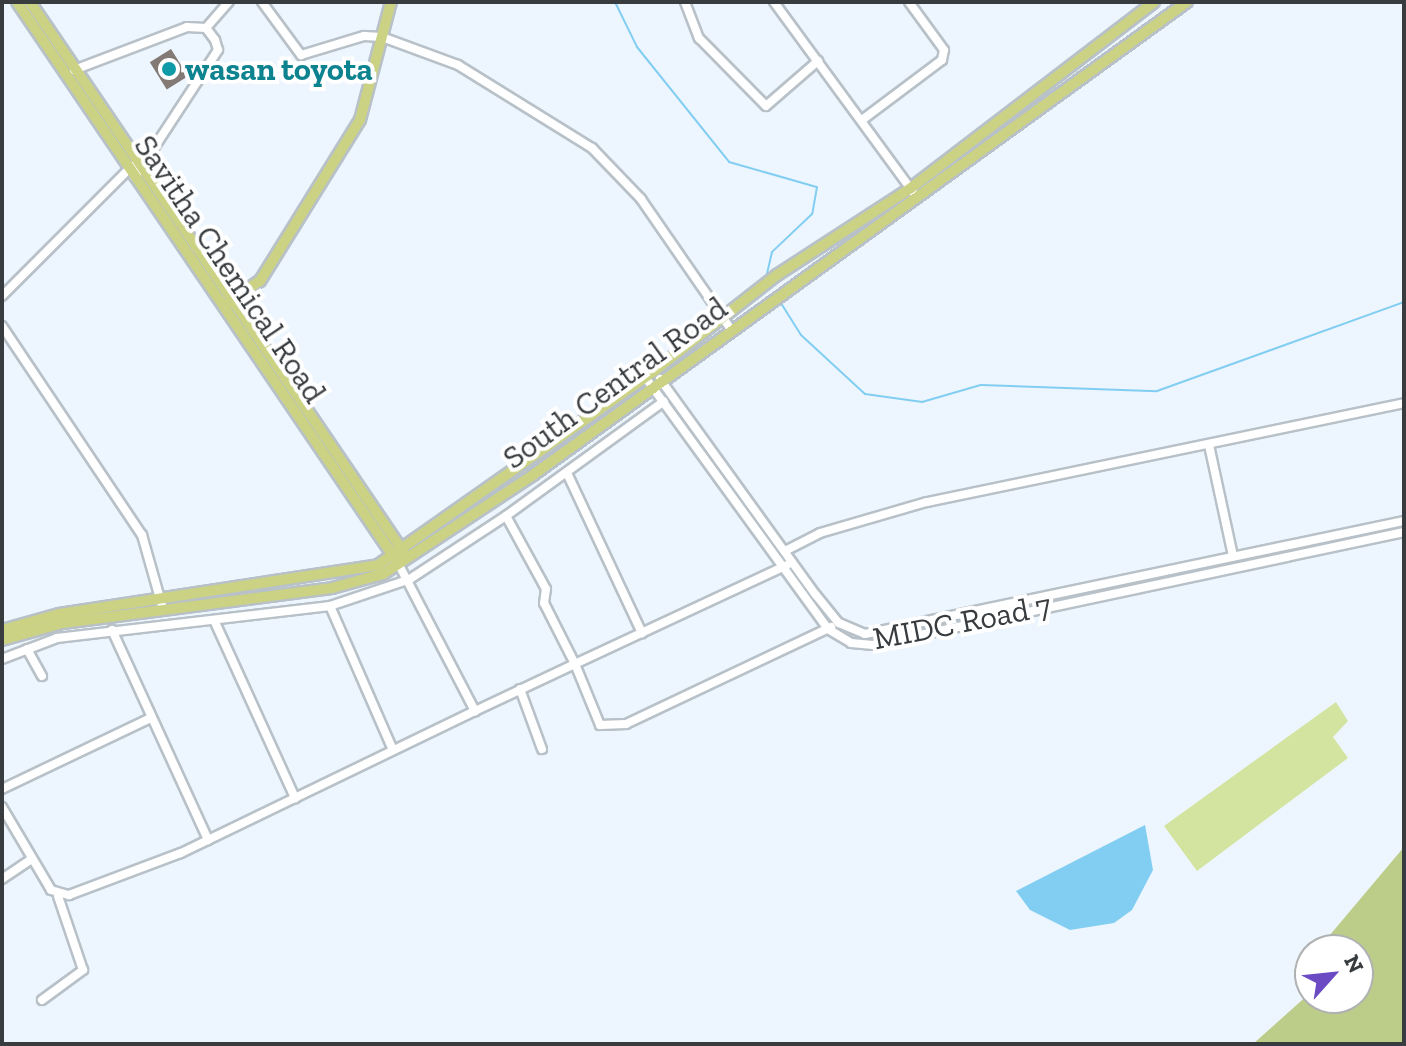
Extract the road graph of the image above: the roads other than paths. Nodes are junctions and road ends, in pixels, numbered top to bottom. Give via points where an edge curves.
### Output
1 (17, 2) edge
2 (30, 2) edge
3 (229, 2) edge
4 (262, 2) edge
5 (391, 2) edge
6 (685, 2) edge
7 (774, 2) edge
8 (909, 2) edge
9 (1154, 2) edge
10 (1187, 2) edge
11 (206, 28) junction
12 (382, 37) junction
13 (818, 61) junction
14 (71, 72) junction
15 (862, 120) junction
16 (136, 168) junction
17 (914, 193) junction
18 (2, 296) edge
19 (228, 303) junction
20 (723, 318) junction
21 (2, 326) edge
22 (732, 331) junction
23 (650, 374) junction
24 (657, 384) junction
25 (671, 396) junction
26 (662, 403) junction
27 (1404, 403) edge
28 (1209, 445) junction
29 (567, 473) junction
30 (506, 516) junction
31 (1404, 521) edge
32 (1404, 532) edge
33 (1305, 538) junction
34 (1309, 549) junction
35 (785, 551) junction
36 (1233, 556) junction
37 (401, 558) junction
38 (789, 564) junction
39 (410, 579) junction
40 (1110, 586) junction
41 (162, 604) junction
42 (330, 606) junction
43 (214, 620) junction
44 (839, 623) junction
45 (913, 624) junction
46 (828, 629) junction
47 (2, 630) edge
48 (112, 630) junction
49 (642, 633) junction
50 (913, 635) junction
51 (2, 640) edge
52 (27, 649) junction
53 (2, 659) edge
54 (575, 664) junction
55 (42, 676) dead end
56 (520, 689) junction
57 (475, 711) junction
58 (151, 718) junction
59 (542, 749) dead end
60 (393, 750) junction
61 (2, 789) edge
62 (295, 798) junction
63 (2, 807) edge
64 (208, 840) junction
65 (32, 859) junction
66 (2, 879) edge
67 (58, 896) junction
68 (42, 1000) dead end

1 - 14 main road, Savitha Chemical Road
2 - 14 main road, Savitha Chemical Road
3 - 11 street
4 - 12 street via 308,57 353,38
5 - 12 main road
6 - 13 street via 699,38 766,106
7 - 13 street
8 - 15 street via 944,50 942,60
9 - 17 main road, South Central Road
10 - 17 main road, South Central Road
11 - 14 street via 187,27
11 - 16 street via 218,50
12 - 19 main road via 360,120 260,281
12 - 20 street via 458,65 592,148 641,199
13 - 15 street
14 - 16 main road, Savitha Chemical Road
15 - 17 street
16 - 18 street
16 - 19 main road, Savitha Chemical Road
17 - 20 main road, South Central Road via 768,282
17 - 22 main road, South Central Road
19 - 37 main road, Savitha Chemical Road
20 - 22 street
20 - 23 main road, South Central Road
21 - 41 street via 142,535
22 - 24 main road, South Central Road
23 - 24 street
23 - 37 main road, South Central Road
24 - 25 street, MIDC Road 7
24 - 26 street, MIDC Road 7
24 - 37 main road, South Central Road
25 - 26 street
25 - 35 street, MIDC Road 7
26 - 29 street
26 - 38 street, MIDC Road 7
27 - 28 street
28 - 35 street via 913,506 820,533
28 - 36 street
29 - 30 street
29 - 49 street
30 - 39 street
30 - 54 street via 546,589 544,603
31 - 33 street, MIDC Road 7
32 - 34 street, MIDC Road 7
33 - 34 street
33 - 36 street, MIDC Road 7
34 - 40 street, MIDC Road 7
35 - 38 street, MIDC Road 7
36 - 40 street, MIDC Road 7
37 - 39 street
37 - 41 main road, South Central Road via 332,588
38 - 44 street, MIDC Road 7
38 - 46 street, MIDC Road 7
38 - 49 street
39 - 42 street
39 - 57 street
40 - 45 street, MIDC Road 7
40 - 50 street, MIDC Road 7
41 - 47 main road, South Central Road
41 - 51 main road, South Central Road
42 - 43 street
42 - 60 street
43 - 48 street
43 - 62 street
44 - 45 street, MIDC Road 7 via 865,634
44 - 46 street
45 - 50 street
46 - 50 street, MIDC Road 7 via 851,643 873,645
46 - 54 street via 609,728 600,725
48 - 52 street
48 - 58 street
49 - 54 street
52 - 53 street
52 - 55 street
54 - 56 street
56 - 57 street
56 - 59 street
57 - 60 street
58 - 61 street
58 - 64 street
60 - 62 street
62 - 64 street
63 - 65 street
64 - 67 street via 127,875
65 - 66 street
65 - 67 street
67 - 68 street via 83,970

